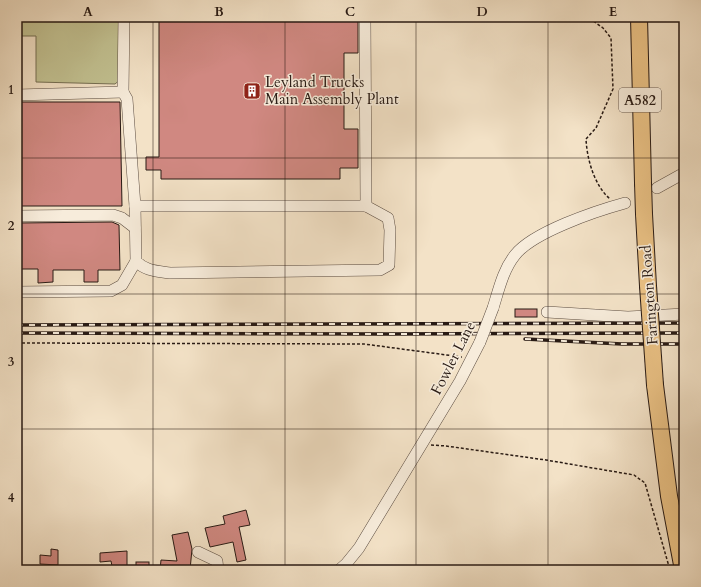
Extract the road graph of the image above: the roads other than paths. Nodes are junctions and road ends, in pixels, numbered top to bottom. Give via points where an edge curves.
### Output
1 (124, 17) edge
2 (365, 17) edge
3 (639, 17) edge
4 (123, 92) junction
5 (17, 95) edge
6 (684, 173) edge
7 (650, 186) junction
8 (621, 204) road end
9 (135, 206) junction
10 (366, 206) junction
11 (17, 216) edge
12 (135, 228) junction
13 (136, 261) junction
14 (17, 292) edge
15 (547, 312) dead end
16 (684, 314) edge
17 (198, 552) dead end
18 (218, 570) edge
19 (339, 570) edge
20 (683, 570) edge

1 - 4 street
2 - 10 street
3 - 7 highway, Farington Road / A582
4 - 5 street
4 - 9 street via 127,99
6 - 7 street
7 - 20 highway, Farington Road / A582, bridge via 644,214 655,385 669,496
8 - 19 street, Fowler Lane, bridge via 553,229 516,253 504,275 472,360 359,548
9 - 10 street
9 - 12 street
10 - 13 street via 388,218 389,265 380,270 170,273 147,269
11 - 12 street via 113,215
12 - 13 street
13 - 14 street via 122,285 111,291
15 - 16 street via 628,317
17 - 18 street via 217,561

